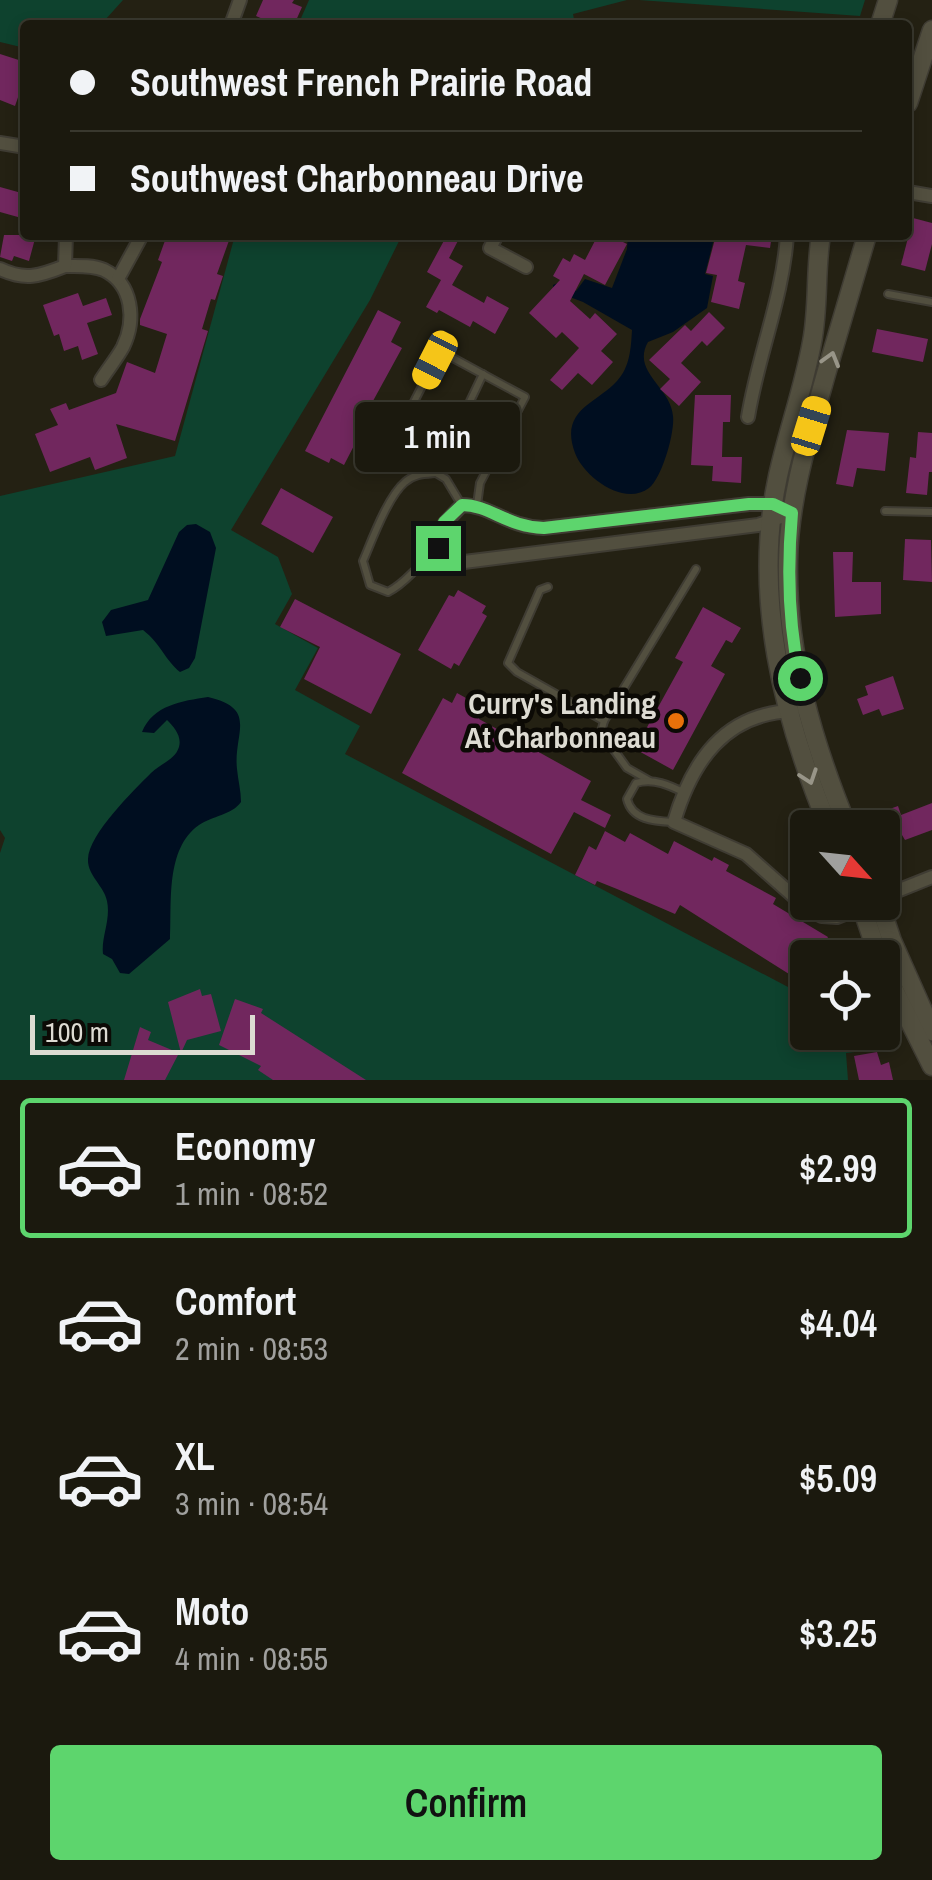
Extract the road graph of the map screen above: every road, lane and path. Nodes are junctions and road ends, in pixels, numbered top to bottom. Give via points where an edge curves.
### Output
1 (932, 30) edge
2 (912, 91) edge
3 (66, 240) edge
4 (139, 240) edge
5 (494, 240) edge
6 (787, 240) edge
7 (821, 240) edge
8 (867, 240) edge
9 (65, 266) junction
10 (526, 267) dead end
11 (0, 269) edge
12 (118, 279) junction
13 (888, 294) dead end
14 (932, 302) edge
15 (484, 374) junction
16 (101, 380) dead end
17 (748, 416) dead end
18 (398, 431) dead end
19 (436, 473) junction
20 (462, 505) junction
21 (477, 505) junction
22 (885, 510) dead end
23 (772, 512) junction
24 (932, 512) edge
25 (792, 513) junction
26 (441, 552) junction
27 (696, 569) dead end
28 (548, 587) dead end
29 (808, 710) junction
30 (787, 711) junction
31 (604, 721) junction
32 (650, 781) junction
33 (685, 793) junction
34 (822, 810) edge
35 (842, 810) edge
36 (674, 822) junction
37 (932, 877) edge
38 (900, 890) edge
39 (790, 893) edge
40 (881, 920) edge
41 (900, 1002) edge
42 (932, 1031) edge
43 (932, 1066) edge

1 - 2 street
3 - 9 street
4 - 12 street
5 - 10 street via 490,248
6 - 17 street
7 - 23 street via 812,343
25 -> 8 street
9 - 11 street via 38,278
9 - 12 street via 102,269
12 - 16 street via 130,321 123,347
13 - 14 lane
15 - 18 lane via 440,351
15 - 19 lane
15 - 21 lane via 526,397 480,483
19 - 20 lane
19 - 26 lane via 403,483 363,561 364,573 370,585 388,592 422,560
20 - 21 street
20 - 26 street via 439,534
21 - 23 street via 508,522 544,528 749,504
22 - 24 lane
23 - 25 street
23 - 26 street via 464,562 448,561
23 - 30 street via 770,608
25 - 29 street via 788,596
27 - 31 lane
28 - 31 lane via 540,590 508,664
29 - 30 street
29 - 35 street
30 - 33 street via 758,715 722,734
30 -> 34 street
31 - 32 lane via 601,732 616,756
32 - 33 lane
32 - 36 lane via 636,784 629,807 654,821
33 - 36 street
36 - 39 street via 746,854
37 - 38 street
40 - 42 street
41 - 43 street

